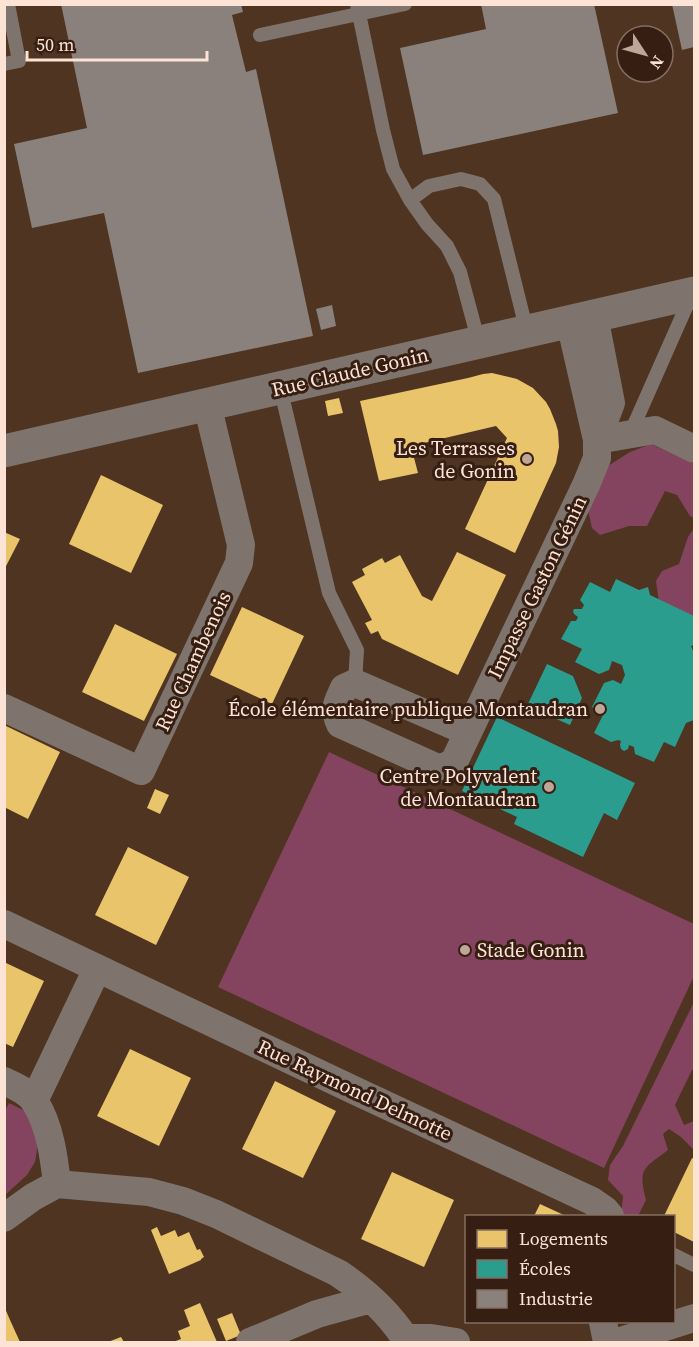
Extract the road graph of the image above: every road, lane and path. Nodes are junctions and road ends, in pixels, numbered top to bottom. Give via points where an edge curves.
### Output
1 (8, 4) edge
2 (405, 4) edge
3 (358, 9) edge
4 (260, 35) dead end
5 (4, 64) edge
6 (410, 200) junction
7 (694, 293) edge
8 (582, 319) junction
9 (526, 332) junction
10 (478, 343) junction
11 (280, 387) junction
12 (207, 404) junction
13 (630, 434) junction
14 (597, 440) junction
15 (694, 449) edge
16 (4, 451) edge
17 (356, 683) junction
18 (4, 708) edge
19 (468, 732) junction
20 (4, 924) edge
21 (97, 969) junction
22 (4, 1081) edge
23 (34, 1101) junction
24 (57, 1184) junction
25 (609, 1215) edge
26 (4, 1218) edge
27 (675, 1256) edge
28 (694, 1265) edge
29 (371, 1299) junction
30 (694, 1318) edge
31 (603, 1323) edge
32 (404, 1340) edge
33 (250, 1342) edge
34 (456, 1342) edge
35 (607, 1342) edge
36 (617, 1342) edge

1 - 5 lane via 19,61
2 - 3 lane
3 - 4 lane
3 - 6 lane via 393,168
6 - 9 lane via 429,186 461,179 480,184 494,199
6 - 10 lane via 447,246 460,272
7 - 8 street, Rue Claude Gonin
7 - 13 lane
8 - 9 street, Rue Claude Gonin
8 - 14 street, Impasse Gaston Génin via 611,403
9 - 10 street, Rue Claude Gonin
10 - 11 street, Rue Claude Gonin
11 - 12 street, Rue Claude Gonin
11 - 17 lane via 328,593 357,650
12 - 16 street, Rue Claude Gonin
12 - 18 street, Rue Chambenois via 242,545 239,563 141,771
13 - 14 street
13 - 15 street via 655,430
14 - 19 street, Impasse Gaston Génin via 597,458 586,485
17 - 19 street
17 - 19 street, Impasse Gaston Génin via 344,688 338,700 335,713 340,724 440,769 454,762
20 - 21 street, Rue Raymond Delmotte
21 - 23 street
21 - 25 street, Rue Raymond Delmotte via 592,1201
22 - 23 street
23 - 24 street via 54,1155
24 - 26 street
24 - 29 street via 149,1192 183,1201 338,1273
27 - 28 lane
29 - 32 street via 396,1324
29 - 33 street via 328,1310
30 - 36 street
31 - 35 street
32 - 34 street via 431,1338

